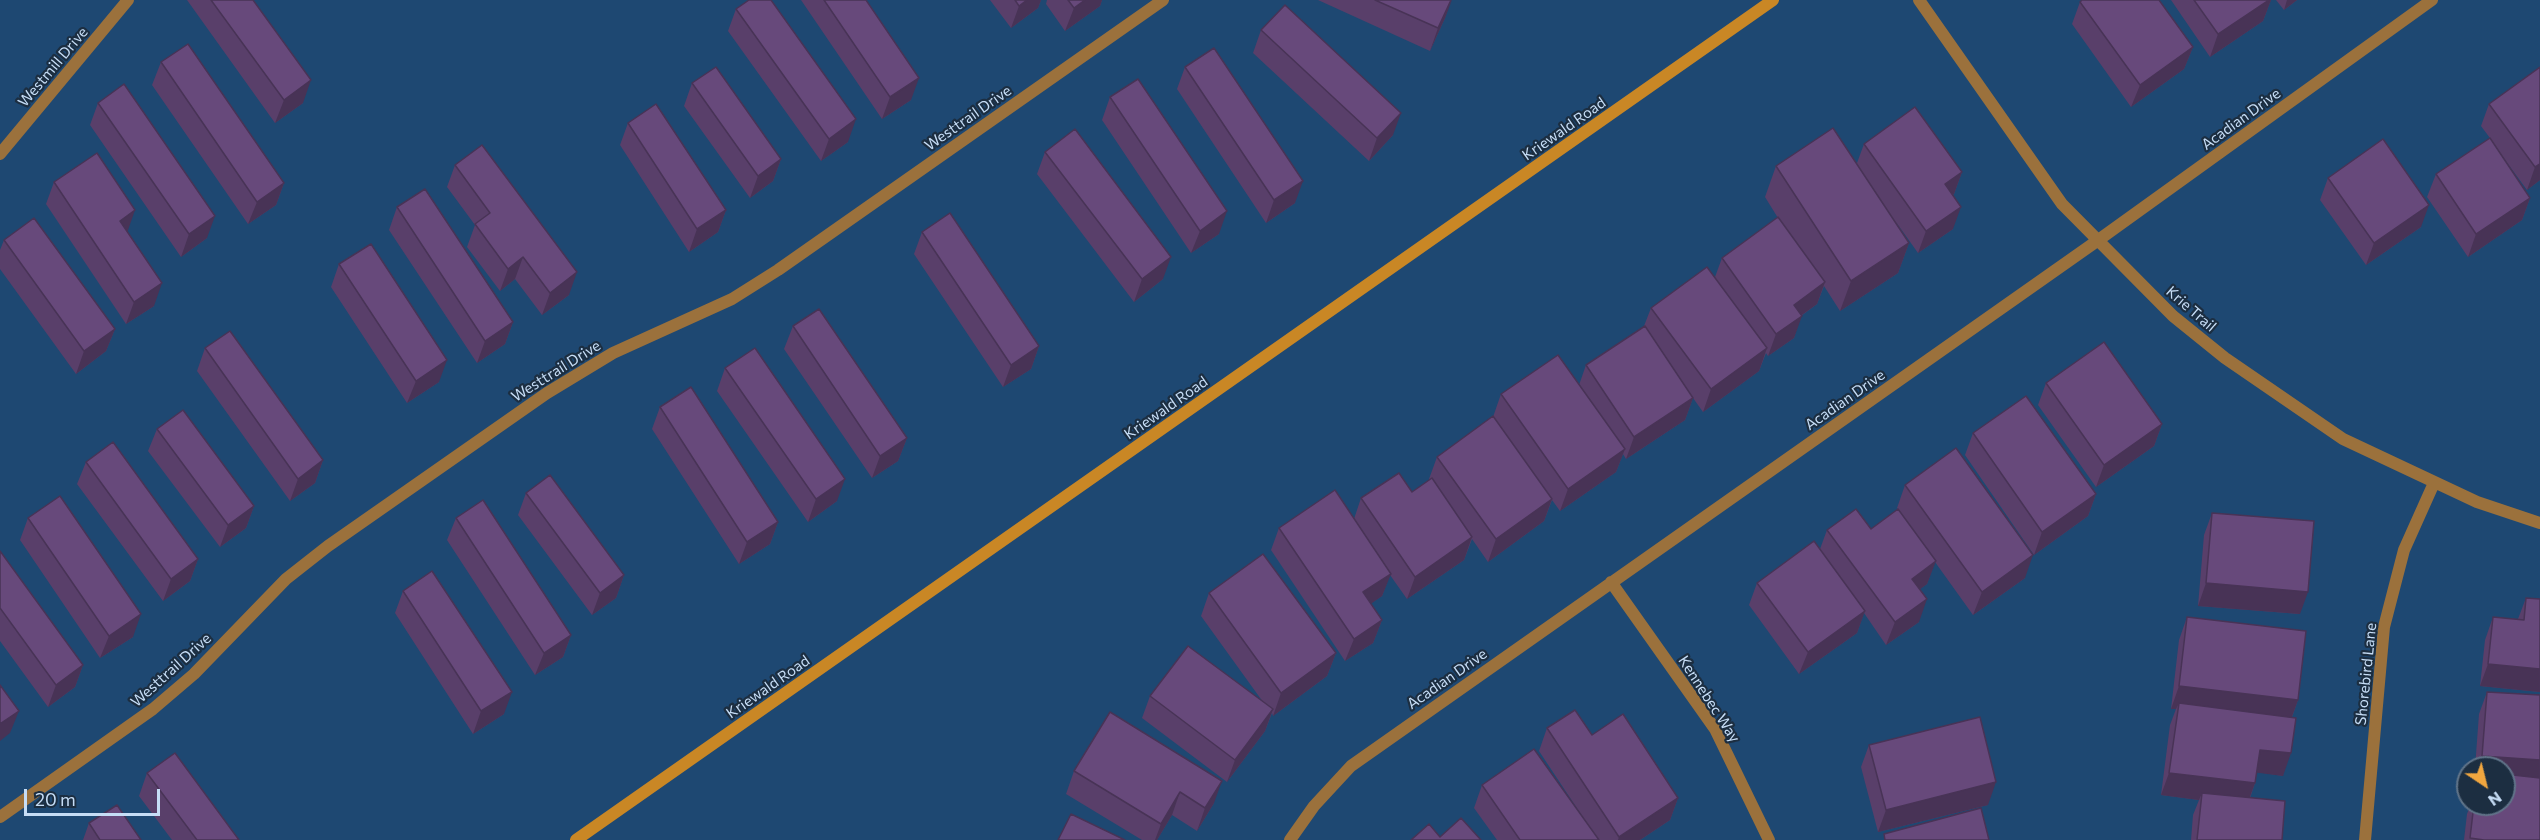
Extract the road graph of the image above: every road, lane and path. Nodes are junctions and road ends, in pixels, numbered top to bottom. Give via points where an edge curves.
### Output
1 (128, 0) edge
2 (1163, 0) edge
3 (1773, 0) edge
4 (1919, 0) edge
5 (2432, 0) edge
6 (0, 154) edge
7 (2097, 241) junction
8 (2434, 483) junction
9 (2540, 523) edge
10 (1611, 582) junction
11 (0, 817) edge
12 (576, 840) edge
13 (1290, 840) edge
14 (1769, 840) edge
15 (2365, 840) edge

1 - 6 street, Westmill Drive
2 - 11 street, Westtrail Drive via 778,270 732,299 613,353 547,393 328,546 286,579 194,674 153,709
3 - 12 street, Kriewald Road
4 - 7 street, Krie Trail via 2062,204
5 - 7 street, Acadian Drive
7 - 8 street, Krie Trail via 2173,316 2225,358 2343,439
7 - 10 street, Acadian Drive
8 - 9 street, Krie Trail
8 - 15 street, Shorebird Lane via 2404,550 2384,627
10 - 13 street, Acadian Drive via 1351,766 1314,806
10 - 14 street, Kennebec Way via 1715,729

